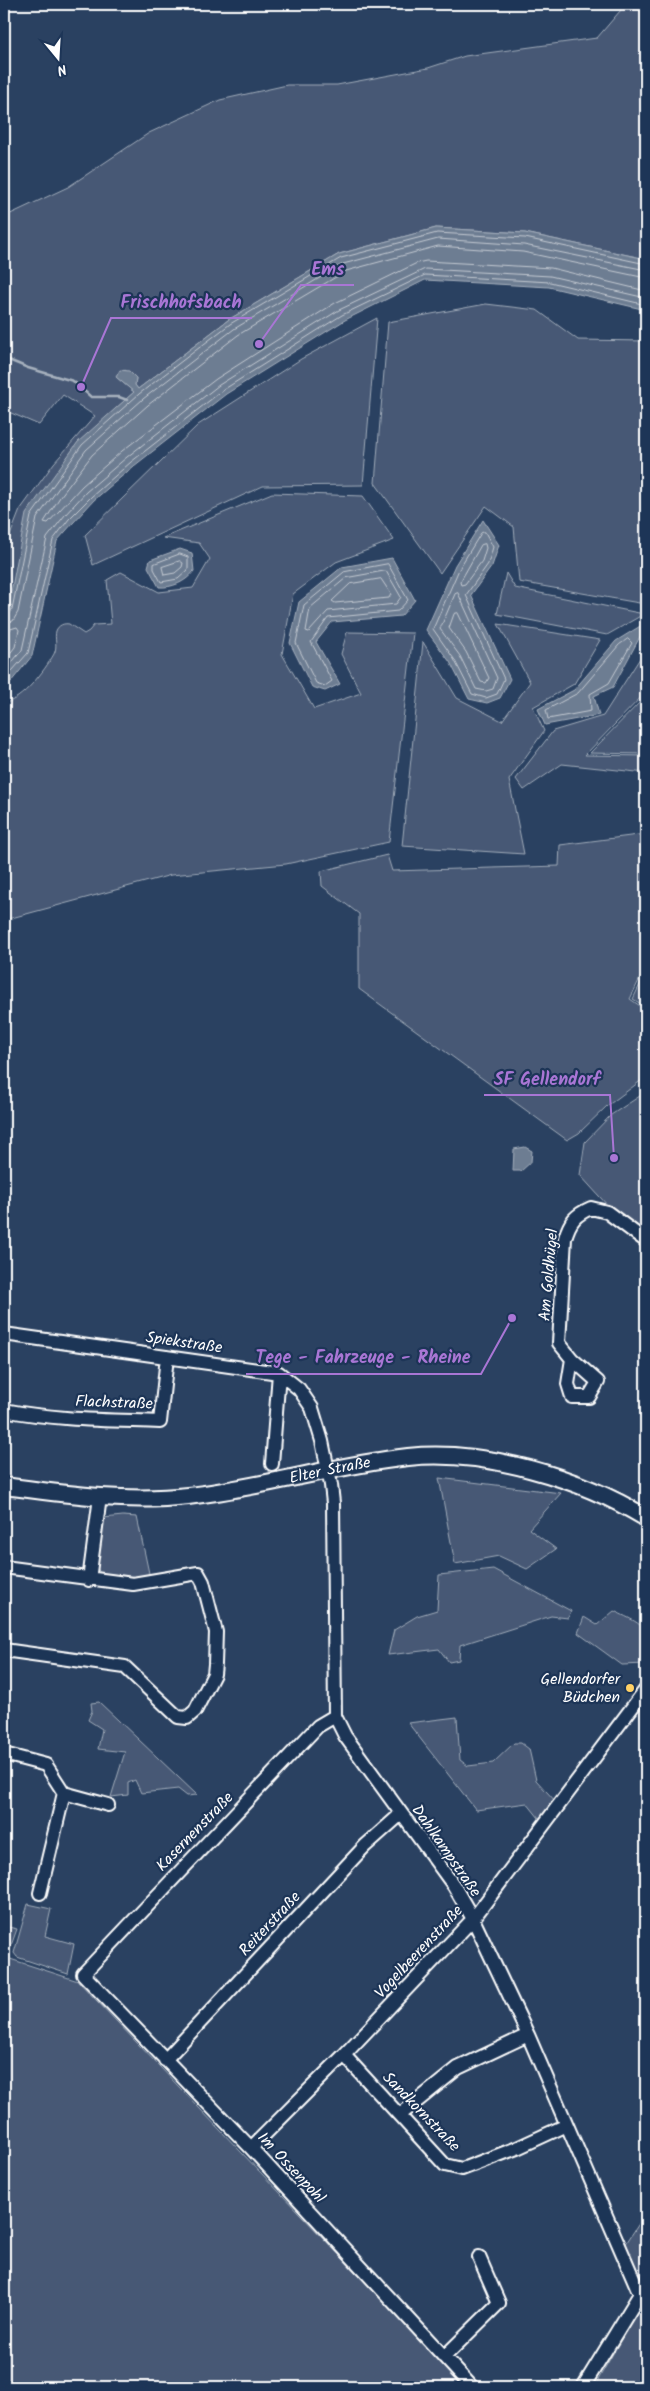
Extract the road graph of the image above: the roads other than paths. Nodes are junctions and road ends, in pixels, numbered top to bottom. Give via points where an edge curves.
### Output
1 (646, 1241) edge
2 (4, 1334) edge
3 (167, 1357) junction
4 (572, 1358) dead end
5 (279, 1373) junction
6 (4, 1410) edge
7 (272, 1464) dead end
8 (328, 1469) junction
9 (4, 1486) edge
10 (100, 1497) junction
11 (646, 1518) edge
12 (4, 1567) edge
13 (89, 1580) junction
14 (4, 1650) edge
15 (646, 1689) edge
16 (334, 1716) junction
17 (4, 1754) edge
18 (64, 1793) junction
19 (108, 1805) dead end
20 (401, 1814) junction
21 (40, 1893) dead end
22 (473, 1919) junction
23 (83, 1974) joint
24 (528, 2035) junction
25 (344, 2055) junction
26 (165, 2060) junction
27 (400, 2115) junction
28 (567, 2125) junction
29 (251, 2148) junction
30 (479, 2258) dead end
31 (643, 2289) edge
32 (444, 2358) junction
33 (472, 2387) edge
34 (583, 2387) edge

1 - 4 street, Am Goldhügel via 607,1212 591,1208 569,1223 565,1238 559,1343
2 - 3 street, Spiekstraße
3 - 5 street, Spiekstraße
3 - 6 street, Flachstraße via 160,1422 23,1414
5 - 7 street
5 - 8 street, Spiekstraße via 300,1389 312,1408
8 - 10 main road, Elter Straße via 190,1496 149,1499
8 - 11 main road, Elter Straße via 411,1457 493,1462 545,1473 589,1488
8 - 16 street, Dahlkampstraße via 333,1504
9 - 10 main road, Elter Straße
10 - 13 street
12 - 13 street
13 - 14 street via 134,1584 198,1573 216,1632 214,1674 195,1712 187,1718 178,1717 126,1667
15 - 22 street, Vogelbeerenstraße
16 - 20 street, Dahlkampstraße
16 - 23 street, Kasernenstraße via 318,1726
17 - 18 street via 46,1765
18 - 19 street
18 - 21 street
20 - 22 street, Dahlkampstraße via 454,1886
20 - 26 street, Reiterstraße via 365,1846
22 - 24 street, Dahlkampstraße
22 - 25 street, Vogelbeerenstraße
23 - 26 street, Im Ossenpohl
24 - 27 street via 458,2068
24 - 28 street, Dahlkampstraße
25 - 27 street, Sandkornstraße
25 - 29 street, Vogelbeerenstraße
26 - 29 street, Im Ossenpohl
27 - 28 street, Sandkornstraße via 445,2165 462,2170
28 - 31 street, Dahlkampstraße
29 - 32 street, Im Ossenpohl
30 - 32 street via 499,2303
31 - 34 street
32 - 33 street, Im Ossenpohl

